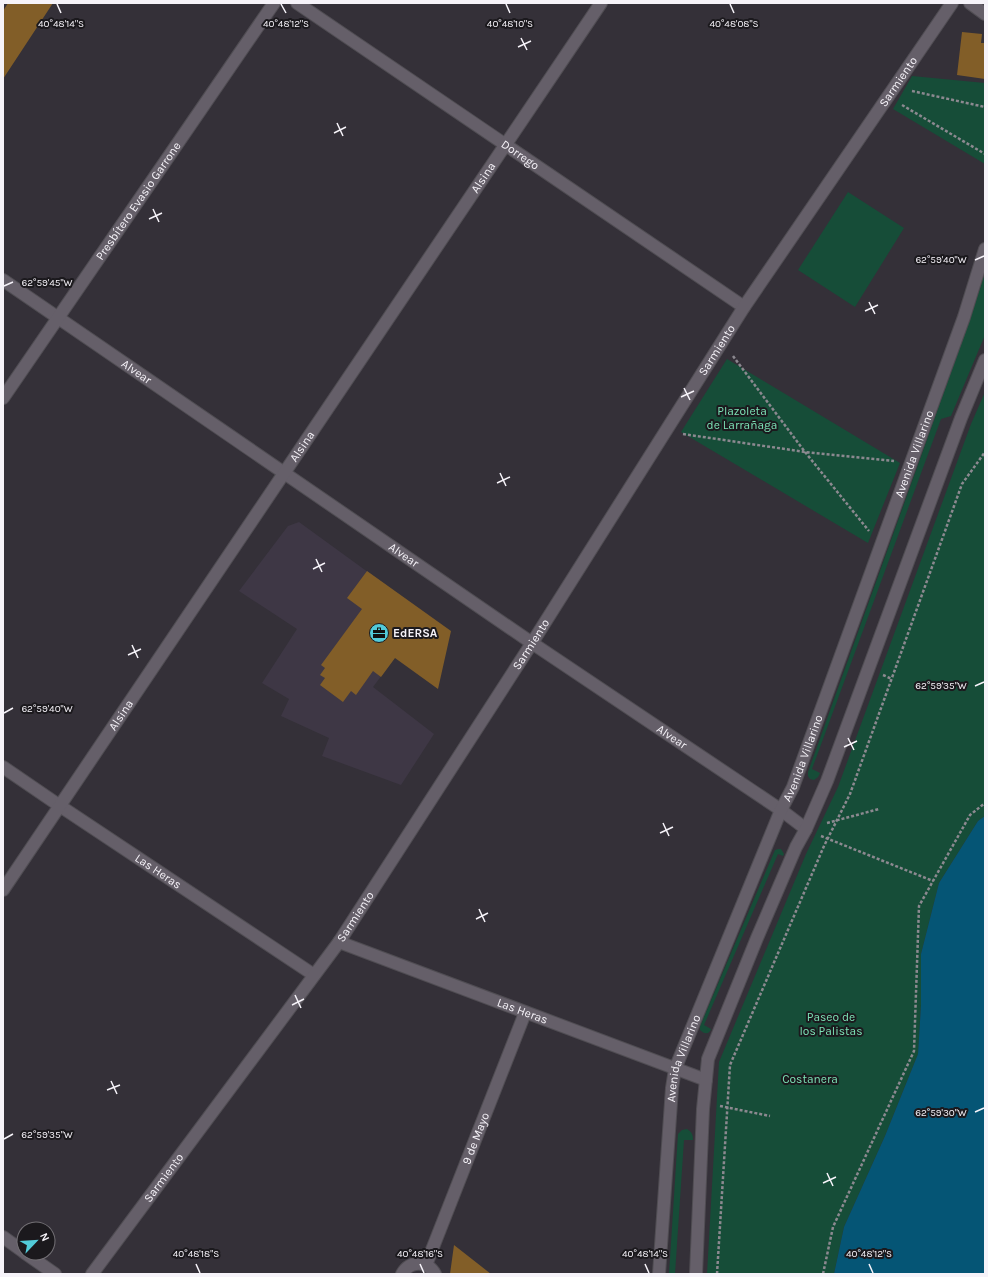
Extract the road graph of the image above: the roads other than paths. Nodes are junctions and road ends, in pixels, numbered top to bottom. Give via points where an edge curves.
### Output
1 (274, 3) edge
2 (297, 3) edge
3 (601, 3) edge
4 (952, 3) edge
5 (970, 3) edge
6 (985, 14) edge
7 (506, 145) junction
8 (985, 249) edge
9 (3, 280) edge
10 (744, 307) junction
11 (58, 318) junction
12 (985, 360) edge
13 (3, 398) edge
14 (284, 473) junction
15 (532, 643) junction
16 (3, 767) edge
17 (60, 806) junction
18 (781, 810) junction
19 (806, 829) junction
20 (3, 890) edge
21 (339, 942) junction
22 (314, 975) junction
23 (525, 1013) junction
24 (675, 1069) junction
25 (706, 1080) junction
26 (3, 1238) edge
27 (16, 1247) edge
28 (36, 1261) edge
29 (426, 1265) junction
30 (55, 1274) edge
31 (92, 1274) edge
32 (402, 1274) edge
33 (436, 1274) edge
34 (659, 1274) edge
35 (696, 1274) edge

1 - 11 street, Presbítero Evasio Garrone
2 - 7 street, Dorrego
3 - 7 street, Alsina
4 - 10 street, Sarmiento
5 - 6 street
7 - 10 street, Dorrego
7 - 14 street, Alsina
8 - 18 street, Avenida Villarino via 964,317 881,546 792,787
9 - 11 street, Alvear
10 - 15 street, Sarmiento
11 - 13 street, Presbítero Evasio Garrone
11 - 14 street, Alvear
12 - 19 street, Avenida Villarino via 827,781
14 - 15 street, Alvear
14 - 17 street, Alsina
15 - 18 street, Alvear
15 - 21 street, Sarmiento
16 - 17 street, Las Heras
17 - 20 street, Alsina
17 - 22 street, Las Heras
18 - 19 street, Alvear
18 - 24 street, Avenida Villarino
19 - 25 street, Avenida Villarino via 756,938 710,1052
21 - 22 street, Sarmiento
21 - 23 street, Las Heras
22 - 31 street, Sarmiento
23 - 24 street, Las Heras
23 - 29 street, 9 de Mayo
24 - 25 street, Las Heras
24 - 34 street, Avenida Villarino
25 - 35 street, Avenida Villarino
26 - 27 street
28 - 30 street
29 - 32 street via 409,1266
29 - 33 street

